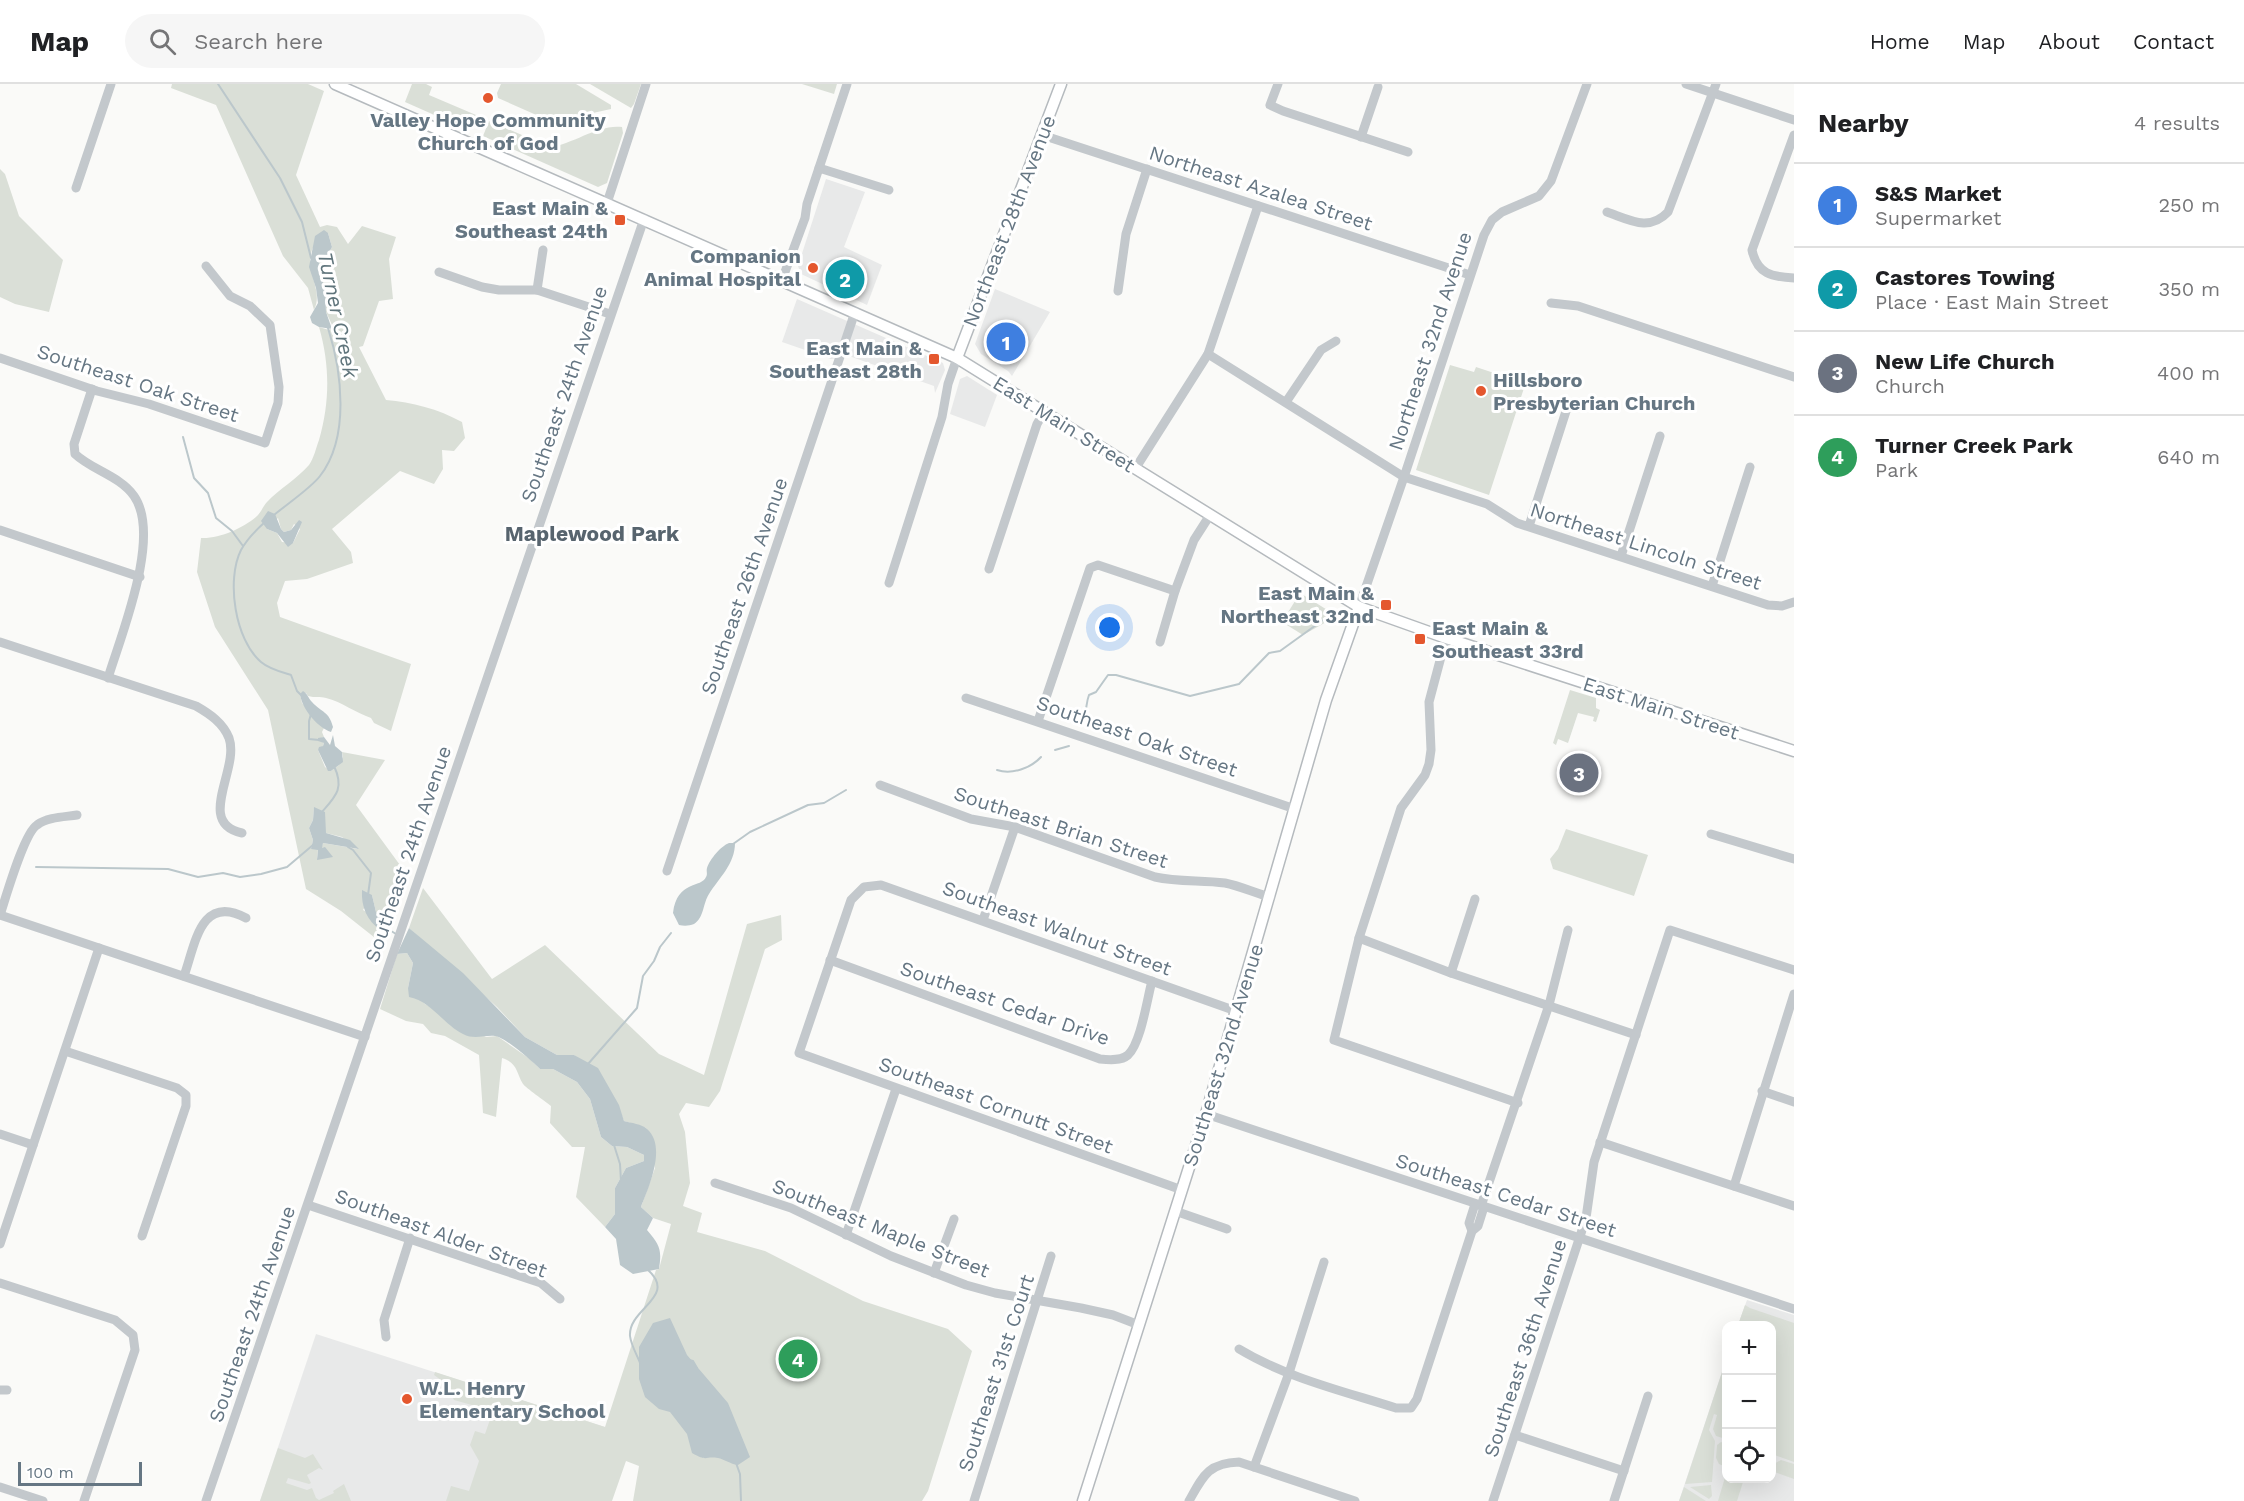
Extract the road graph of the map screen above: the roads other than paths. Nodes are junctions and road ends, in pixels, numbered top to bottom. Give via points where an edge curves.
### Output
1 (111, 84) edge
2 (335, 84) edge
3 (646, 84) edge
4 (847, 84) edge
5 (1060, 84) edge
6 (1278, 84) edge
7 (1587, 84) edge
8 (1686, 84) edge
9 (1378, 87) dead end
10 (1714, 88) edge
11 (1794, 120) edge
12 (1041, 135) junction
13 (1794, 135) edge
14 (1361, 136) junction
15 (1408, 152) dead end
16 (819, 168) junction
17 (1147, 169) junction
18 (76, 188) dead end
19 (889, 190) dead end
20 (607, 203) junction
21 (1258, 206) junction
22 (1607, 212) dead end
23 (644, 219) junction
24 (543, 250) dead end
25 (206, 266) dead end
26 (440, 272) dead end
27 (1470, 275) junction
28 (1794, 278) edge
29 (782, 280) junction
30 (537, 290) junction
31 (1118, 291) dead end
32 (1551, 303) dead end
33 (855, 312) junction
34 (610, 314) junction
35 (1336, 341) dead end
36 (1208, 354) junction
37 (0, 358) edge
38 (957, 358) junction
39 (1794, 377) edge
40 (92, 389) junction
41 (1286, 402) junction
42 (1568, 405) dead end
43 (1044, 412) junction
44 (1660, 436) dead end
45 (1750, 467) dead end
46 (1135, 469) junction
47 (1404, 477) junction
48 (1210, 515) junction
49 (1528, 526) junction
50 (0, 530) edge
51 (1621, 556) junction
52 (989, 569) dead end
53 (140, 577) junction
54 (889, 583) dead end
55 (1713, 586) junction
56 (1175, 591) junction
57 (1794, 602) edge
58 (1359, 608) junction
59 (1446, 638) junction
60 (0, 642) edge
61 (1160, 642) dead end
62 (108, 678) junction
63 (966, 698) dead end
64 (1038, 721) junction
65 (1794, 752) edge
66 (880, 785) dead end
67 (1295, 809) junction
68 (77, 815) dead end
69 (1015, 827) junction
70 (242, 833) dead end
71 (1711, 834) dead end
72 (1794, 859) edge
73 (667, 871) dead end
74 (1270, 897) junction
75 (1475, 899) dead end
76 (0, 915) edge
77 (246, 918) dead end
78 (983, 920) junction
79 (1568, 930) dead end
80 (1359, 938) junction
81 (99, 948) junction
82 (830, 960) junction
83 (1794, 970) edge
84 (1451, 973) junction
85 (184, 976) junction
86 (1152, 981) junction
87 (1794, 994) edge
88 (1550, 1005) junction
89 (1236, 1011) junction
90 (1636, 1035) junction
91 (365, 1037) junction
92 (65, 1052) junction
93 (896, 1089) junction
94 (1762, 1091) junction
95 (1794, 1101) edge
96 (1518, 1103) junction
97 (1206, 1114) junction
98 (0, 1134) edge
99 (1600, 1142) junction
100 (33, 1145) junction
101 (715, 1184) dead end
102 (1734, 1186) junction
103 (1182, 1190) junction
104 (308, 1205) junction
105 (1480, 1206) junction
106 (1794, 1206) edge
107 (1175, 1211) junction
108 (954, 1219) dead end
109 (1227, 1229) dead end
110 (846, 1235) junction
111 (142, 1236) dead end
112 (410, 1238) junction
113 (1580, 1238) junction
114 (0, 1244) edge
115 (1051, 1256) dead end
116 (1324, 1262) dead end
117 (934, 1273) junction
118 (0, 1283) edge
119 (560, 1299) dead end
120 (1039, 1301) junction
121 (1794, 1309) edge
122 (1139, 1325) junction
123 (386, 1337) dead end
124 (1239, 1349) dead end
125 (1289, 1373) junction
126 (1648, 1396) dead end
127 (1515, 1435) junction
128 (1254, 1467) junction
129 (1624, 1471) junction
130 (0, 1487) edge
131 (43, 1501) edge
132 (84, 1501) edge
133 (206, 1501) edge
134 (974, 1501) edge
135 (1083, 1501) edge
136 (1189, 1501) edge
137 (1355, 1501) edge
138 (1493, 1501) edge
139 (1614, 1501) edge

1 - 18 street
2 - 20 main road, East Main Street
3 - 20 street
4 - 16 street
5 - 12 main road, Northeast 28th Avenue
6 - 14 street via 1270,105
7 - 27 street, Northeast 32nd Avenue via 1551,181 1539,195 1492,220
8 - 10 street
9 - 14 street
10 - 11 street
10 - 22 street via 1668,212 1660,221 1648,224
12 - 17 street, Northeast Azalea Street
12 - 38 main road, Northeast 28th Avenue
13 - 28 street via 1752,250 1754,261 1765,272
14 - 15 street
16 - 19 street
16 - 29 street
17 - 21 street, Northeast Azalea Street
17 - 31 street via 1126,234
20 - 23 main road, East Main Street
21 - 27 street, Northeast Azalea Street
21 - 36 street
23 - 29 main road, East Main Street
23 - 34 street, Southeast 24th Avenue
24 - 30 street
25 - 40 street, Southeast Oak Street via 230,296 250,306 270,325 279,387 265,443
26 - 30 street via 482,287
27 - 47 street, Northeast 32nd Avenue
29 - 33 main road, East Main Street
30 - 34 street
32 - 39 street via 1578,306
33 - 38 main road, East Main Street
33 - 73 street, Southeast 26th Avenue
34 - 91 street, Southeast 24th Avenue
35 - 41 street via 1321,350
36 - 41 street, Northeast Lincoln Street
36 - 46 street
37 - 40 street, Southeast Oak Street
38 - 43 main road, East Main Street
38 - 54 street
40 - 53 street via 74,444 75,454 134,495 141,510
41 - 47 street, Northeast Lincoln Street
42 - 49 street
43 - 46 main road, East Main Street
43 - 52 street
44 - 51 street
45 - 55 street
46 - 48 main road, East Main Street
47 - 49 street, Northeast Lincoln Street via 1486,504
47 - 58 street, Northeast 32nd Avenue
48 - 56 street via 1194,540
48 - 58 main road, East Main Street
49 - 51 street, Northeast Lincoln Street
50 - 53 street
51 - 55 street, Northeast Lincoln Street
53 - 62 street
55 - 57 street, Northeast Lincoln Street via 1768,605
56 - 61 street
56 - 64 street via 1098,566 1090,568
58 - 59 main road, East Main Street
58 - 67 main road, Southeast 32nd Avenue via 1326,700
59 - 65 main road, East Main Street
59 - 80 street via 1429,702 1430,764 1401,808
60 - 62 street
62 - 70 street via 196,706 220,723 229,739 231,754 220,800 221,817 225,825
63 - 64 street, Southeast Oak Street
64 - 67 street, Southeast Oak Street
66 - 69 street, Southeast Brian Street via 971,819
67 - 74 main road, Southeast 32nd Avenue
68 - 76 street via 34,826
69 - 74 street, Southeast Brian Street via 1155,878 1227,884
69 - 78 street
71 - 72 street
74 - 89 main road, Southeast 32nd Avenue
75 - 84 street
76 - 81 street
77 - 85 street via 234,913 208,917 201,926
78 - 82 street, Southeast Walnut Street via 881,885 864,887 851,900
78 - 86 street, Southeast Walnut Street
79 - 88 street
80 - 84 street
80 - 96 street via 1334,1040
81 - 85 street
81 - 92 street
82 - 86 street, Southeast Cedar Drive via 1100,1059 1114,1060 1127,1056 1136,1043
82 - 93 street, Southeast Cornutt Street via 799,1053
83 - 90 street, Southeast 36th Avenue via 1670,930
84 - 88 street
85 - 91 street
86 - 89 street, Southeast Walnut Street
87 - 94 street
88 - 90 street
88 - 96 street
89 - 97 main road, Southeast 32nd Avenue
90 - 99 street, Southeast 36th Avenue
91 - 104 street, Southeast 24th Avenue
92 - 100 street
92 - 111 street via 177,1088 186,1095 186,1106
93 - 103 street, Southeast Cornutt Street
93 - 110 street
94 - 95 street
94 - 102 street
96 - 105 street
97 - 103 main road, Southeast 32nd Avenue
97 - 105 street, Southeast Cedar Street
98 - 100 street
99 - 102 street
99 - 113 street, Southeast 36th Avenue
100 - 114 street
101 - 110 street, Southeast Maple Street via 791,1208
102 - 106 street
103 - 107 main road, Southeast 32nd Avenue
104 - 112 street, Southeast Alder Street
104 - 133 street, Southeast 24th Avenue
105 - 113 street, Southeast Cedar Street
105 - 125 street via 1478,1226 1472,1231 1412,1408 1396,1408
107 - 109 street
107 - 122 main road, Southeast 32nd Avenue
108 - 117 street
110 - 117 street, Southeast Maple Street
112 - 119 street, Southeast Alder Street via 541,1283
112 - 123 street via 384,1320
113 - 121 street, Southeast Cedar Street
113 - 127 street, Southeast 36th Avenue
115 - 120 street, Southeast 31st Court
116 - 125 street
117 - 120 street, Southeast Maple Street via 976,1288
118 - 132 street via 115,1320 133,1335 135,1350
120 - 122 street, Southeast Maple Street via 1113,1315
120 - 134 street, Southeast 31st Court
122 - 135 main road, Southeast 32nd Avenue
124 - 125 street
125 - 128 street
126 - 129 street
127 - 129 street
127 - 138 street, Southeast 36th Avenue
128 - 136 street via 1239,1462 1215,1466 1204,1474
128 - 137 street
129 - 139 street
130 - 131 street

